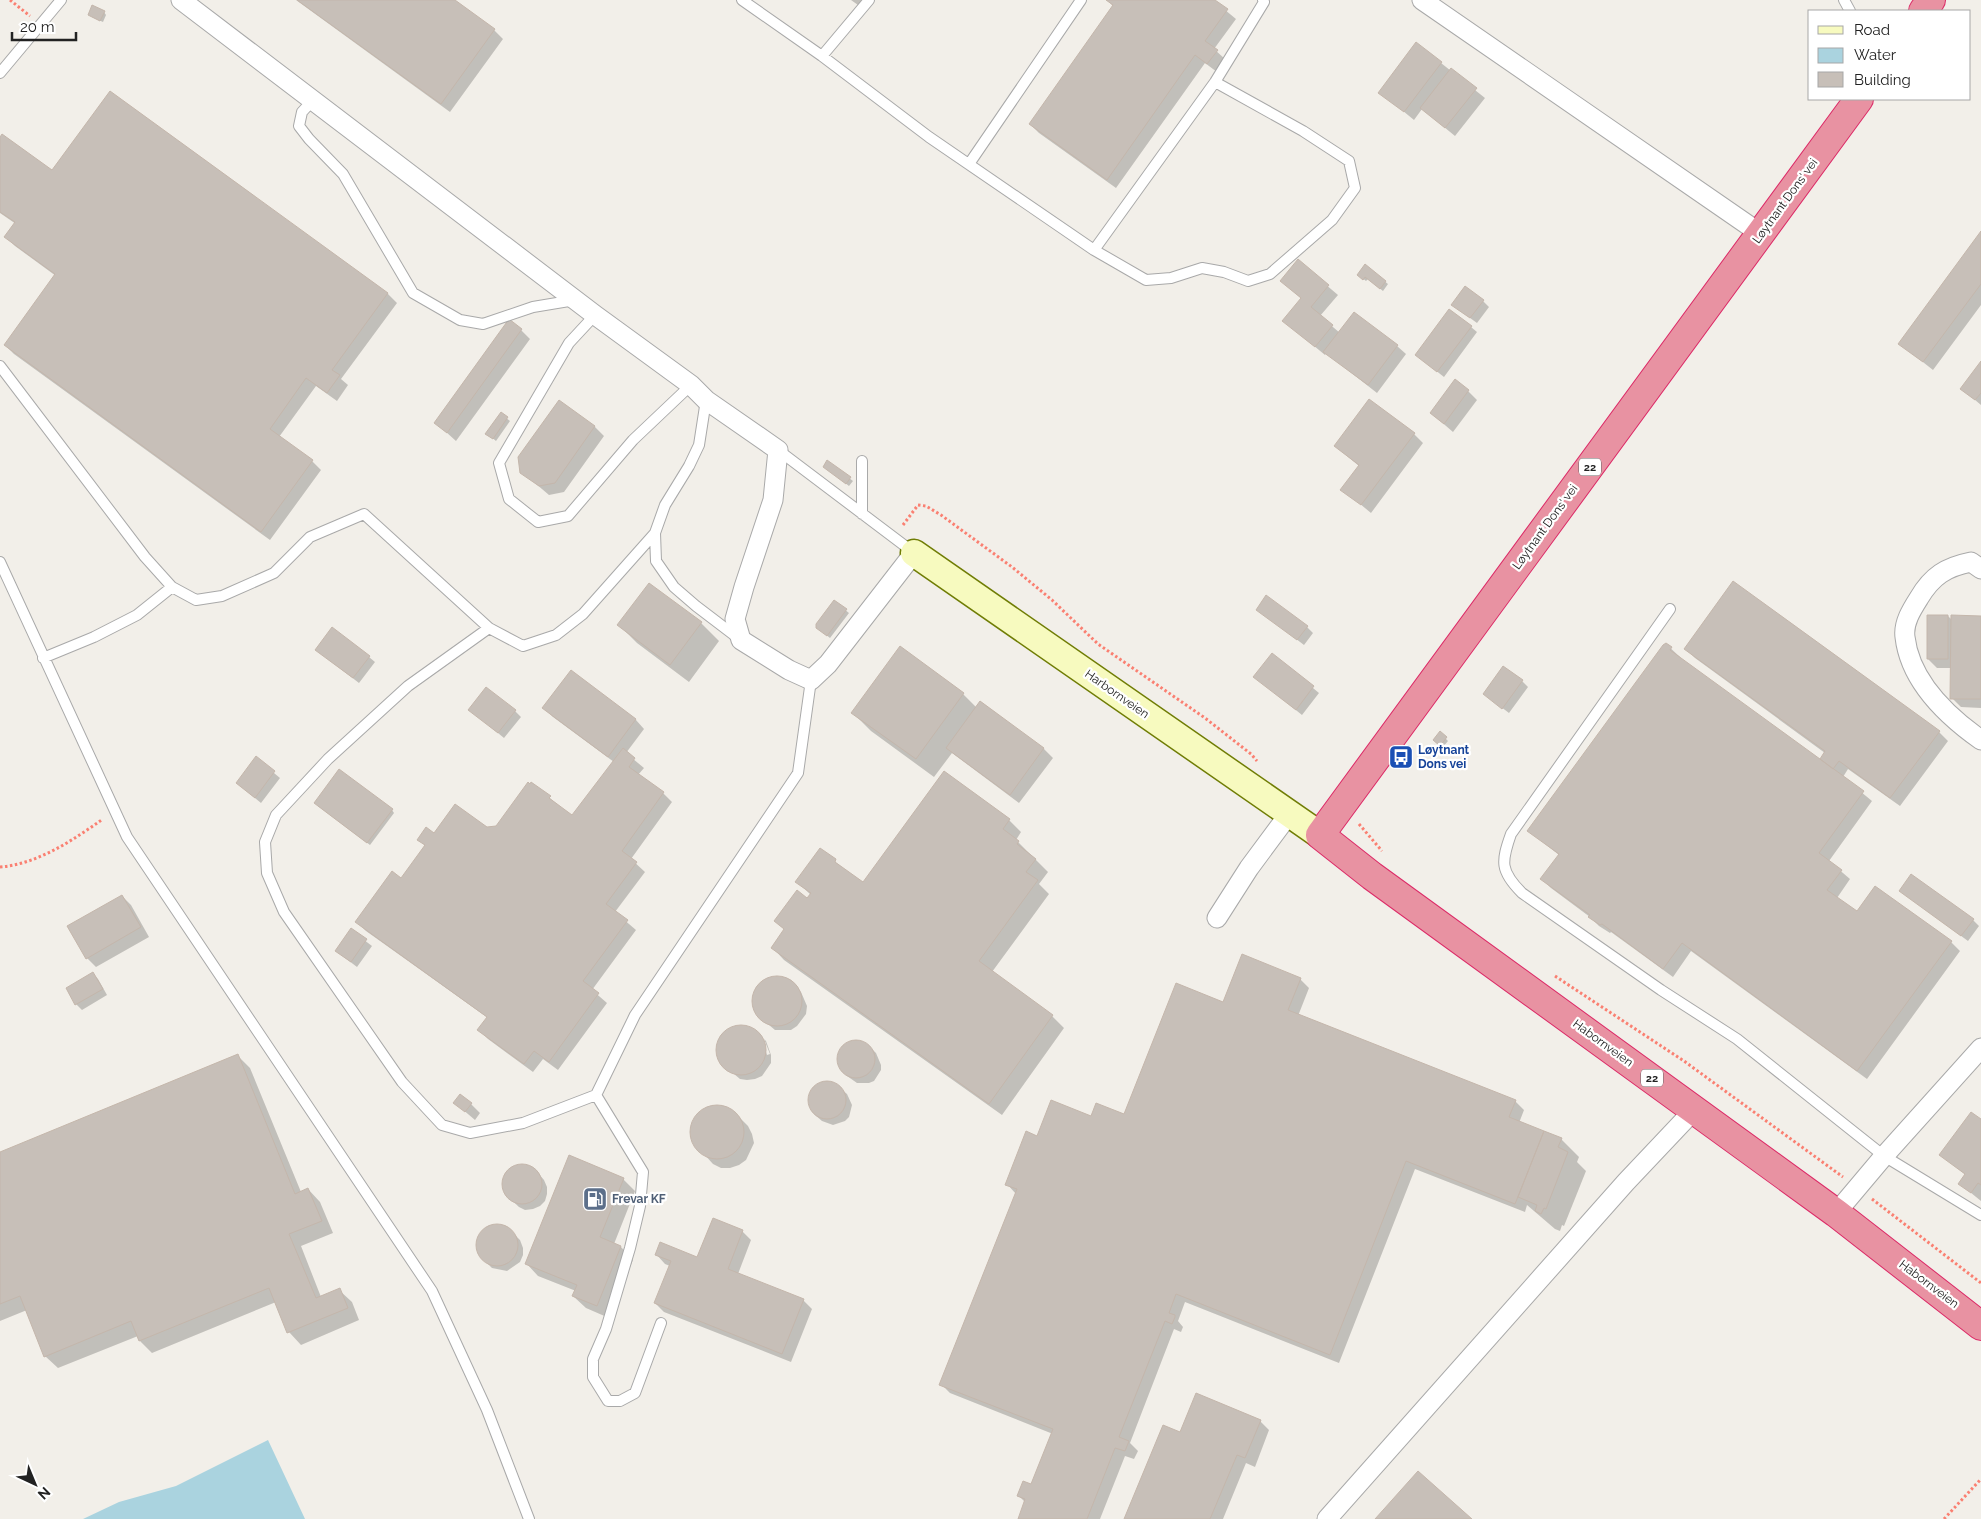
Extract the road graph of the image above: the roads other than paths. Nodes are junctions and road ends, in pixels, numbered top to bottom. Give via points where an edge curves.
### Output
1 (60, 0) edge
2 (180, 0) edge
3 (742, 0) edge
4 (869, 0) edge
5 (1081, 0) edge
6 (1263, 0) edge
7 (1422, 0) edge
8 (822, 56) junction
9 (0, 73) edge
10 (1215, 82) junction
11 (313, 100) junction
12 (1858, 100) edge
13 (969, 164) junction
14 (1761, 234) junction
15 (1094, 250) junction
16 (576, 300) junction
17 (595, 315) junction
18 (0, 366) edge
19 (691, 385) junction
20 (706, 400) junction
21 (778, 450) junction
22 (862, 461) dead end
23 (862, 514) junction
24 (655, 533) junction
25 (904, 545) junction
26 (0, 562) edge
27 (1981, 569) edge
28 (172, 587) junction
29 (1670, 609) dead end
30 (489, 628) junction
31 (741, 640) junction
32 (43, 658) junction
33 (811, 680) junction
34 (1981, 740) edge
35 (1289, 814) junction
36 (1320, 835) junction
37 (1217, 918) dead end
38 (1981, 1048) edge
39 (596, 1095) junction
40 (1695, 1109) junction
41 (1884, 1156) junction
42 (1836, 1213) junction
43 (1981, 1215) edge
44 (660, 1323) dead end
45 (1981, 1326) edge
46 (529, 1519) edge
47 (1327, 1519) edge

1 - 9 lane
2 - 11 street
3 - 8 lane
4 - 8 lane
5 - 13 lane
6 - 10 lane
7 - 14 street
8 - 13 lane
10 - 15 lane
10 - 15 lane via 1303,130 1349,162 1354,188 1332,220 1270,274 1248,281 1202,268 1171,278 1146,280
11 - 16 street
11 - 16 lane via 302,112 299,126 343,174 413,293 460,320 483,324 533,308
12 - 14 highway, Løytnant Dons' vei / 22
13 - 15 lane
14 - 36 highway, Løytnant Dons' vei / 22
16 - 17 street
17 - 19 street
17 - 19 lane via 569,343 499,462 510,499 538,522 568,516 632,440
18 - 28 lane via 145,557
19 - 20 street
20 - 21 street
20 - 24 lane via 699,445 666,505
21 - 23 lane
21 - 31 street via 773,500 735,619
22 - 23 lane
23 - 25 lane
24 - 30 lane via 583,614 556,635 523,646
24 - 31 lane via 656,561 674,586
25 - 33 street via 828,664
25 - 35 street, Harbornveien
26 - 32 lane
27 - 34 street via 1971,562 1957,564 1937,574 1908,617 1904,636 1915,668 1934,698
28 - 30 lane via 196,600 222,596 274,573 310,537 364,514
28 - 32 lane via 137,615
29 - 41 lane via 1512,834 1504,853 1503,867 1522,893 1661,990 1737,1038
30 - 39 lane via 408,686 328,759 276,814 265,842 267,873 284,912 396,1074 442,1125 470,1133 523,1123
31 - 33 street via 788,670
32 - 46 lane via 127,837 432,1291 487,1410
33 - 39 lane via 798,773 635,1015
35 - 36 street, Harbornveien
35 - 37 street
36 - 40 highway, Habornveien / 22
38 - 41 street
39 - 44 lane via 644,1172 630,1248 606,1329 592,1359 593,1377 608,1401 620,1401 635,1393
40 - 42 highway, Habornveien / 22
40 - 47 street via 1612,1197
41 - 42 street
41 - 43 lane
42 - 45 highway, Habornveien / 22

